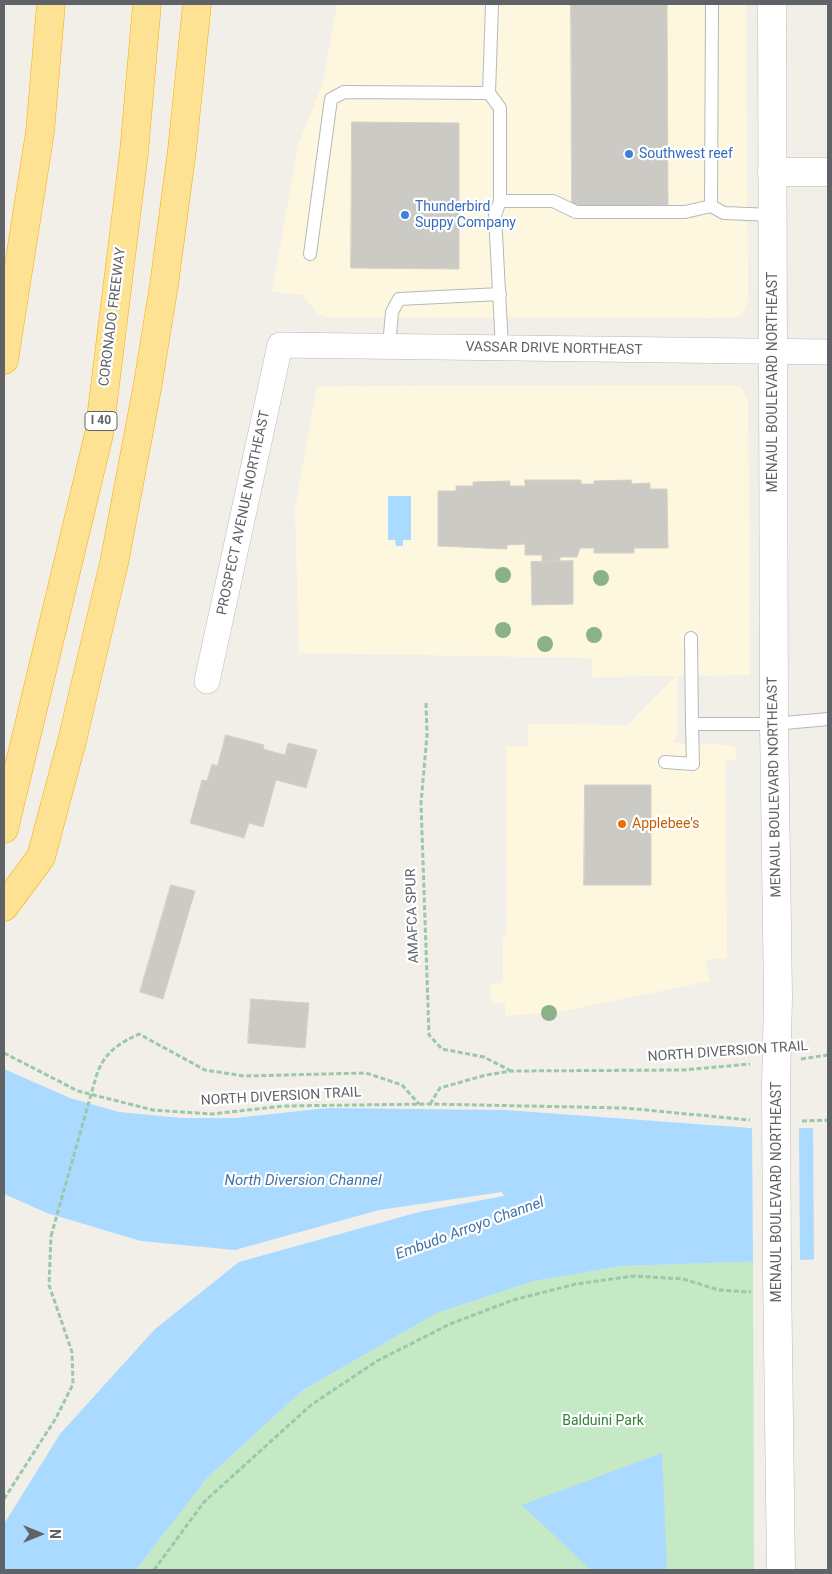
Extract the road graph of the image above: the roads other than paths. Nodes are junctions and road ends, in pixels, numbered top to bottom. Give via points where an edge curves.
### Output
1 (34, 4) edge
2 (51, 4) edge
3 (147, 4) edge
4 (197, 4) edge
5 (492, 4) edge
6 (712, 4) edge
7 (772, 4) edge
8 (489, 93) junction
9 (40, 132) junction
10 (772, 172) junction
11 (828, 172) edge
12 (500, 201) junction
13 (711, 206) junction
14 (772, 215) junction
15 (310, 254) dead end
16 (500, 294) junction
17 (280, 345) joint
18 (389, 346) junction
19 (502, 348) junction
20 (773, 352) junction
21 (828, 352) edge
22 (4, 360) edge
23 (691, 638) dead end
24 (207, 681) dead end
25 (828, 719) edge
26 (692, 724) junction
27 (774, 724) junction
28 (665, 762) dead end
29 (4, 830) edge
30 (4, 907) edge
31 (781, 1570) edge

1 - 9 highway
2 - 9 highway
3 - 29 highway, CORONADO FREEWAY / I 40 via 134,152 99,434
4 - 30 highway via 164,285 114,564 41,857
5 - 8 lane
6 - 13 lane
7 - 10 main road, MENAUL BOULEVARD NORTHEAST
8 - 12 lane via 500,108
8 - 15 lane via 344,92 331,99
9 - 22 highway
10 - 11 main road
10 - 14 main road, MENAUL BOULEVARD NORTHEAST
12 - 13 lane via 553,201 576,212 685,212
12 - 16 lane via 495,215
13 - 14 lane via 724,213
14 - 20 main road, MENAUL BOULEVARD NORTHEAST
16 - 18 lane via 399,299 392,312
16 - 19 lane
17 - 18 street, VASSAR DRIVE NORTHEAST
17 - 24 street, PROSPECT AVENUE NORTHEAST
18 - 19 street, VASSAR DRIVE NORTHEAST
19 - 20 street, VASSAR DRIVE NORTHEAST
20 - 21 street, VASSAR DRIVE NORTHEAST
20 - 27 main road, MENAUL BOULEVARD NORTHEAST
23 - 26 lane
25 - 27 lane
26 - 27 lane
26 - 28 lane via 693,764
27 - 31 main road, MENAUL BOULEVARD NORTHEAST, bridge

